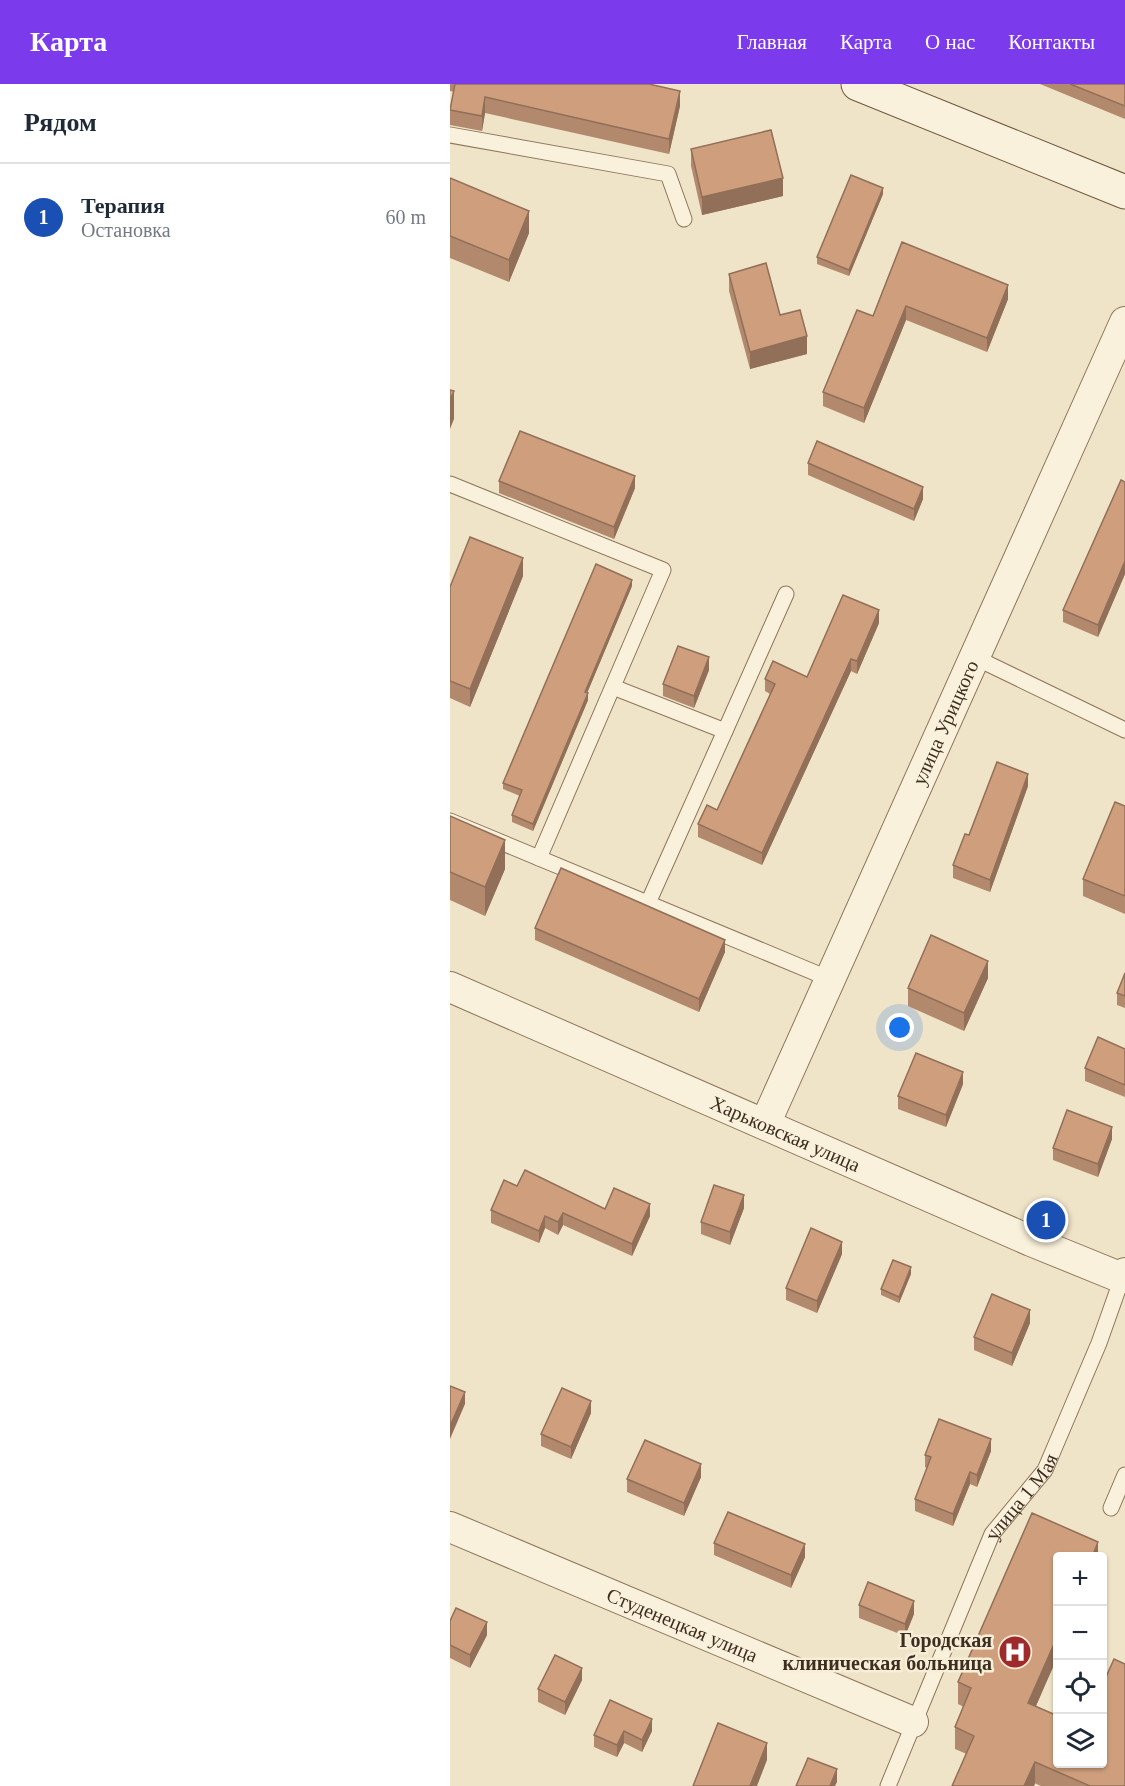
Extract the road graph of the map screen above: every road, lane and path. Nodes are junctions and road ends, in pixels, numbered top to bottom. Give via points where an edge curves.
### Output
1 (858, 84) edge
2 (450, 135) edge
3 (1125, 192) edge
4 (684, 219) dead end
5 (1125, 322) edge
6 (450, 484) edge
7 (786, 594) dead end
8 (974, 657) junction
9 (613, 687) junction
10 (1125, 729) edge
11 (725, 731) junction
12 (450, 821) edge
13 (539, 858) junction
14 (648, 903) junction
15 (830, 979) junction
16 (450, 987) edge
17 (765, 1124) junction
18 (1124, 1275) edge
19 (1125, 1475) edge
20 (1111, 1508) dead end
21 (450, 1527) edge
22 (913, 1722) junction
23 (888, 1786) edge

1 - 3 main road
2 - 4 lane via 668,174
5 - 8 street, улица Урицкого
6 - 9 lane via 663,570
7 - 11 lane
8 - 10 lane
8 - 15 street, улица Урицкого
9 - 11 lane
9 - 13 lane
11 - 14 lane
12 - 13 lane
13 - 14 lane
14 - 15 lane
15 - 17 street, улица Урицкого
16 - 17 street, Харьковская улица
17 - 18 street, Харьковская улица via 1031,1241
18 - 22 lane, улица 1 Мая via 1046,1470 992,1534
19 - 20 lane
21 - 22 street, Студенецкая улица
22 - 23 lane, улица 1 Мая

